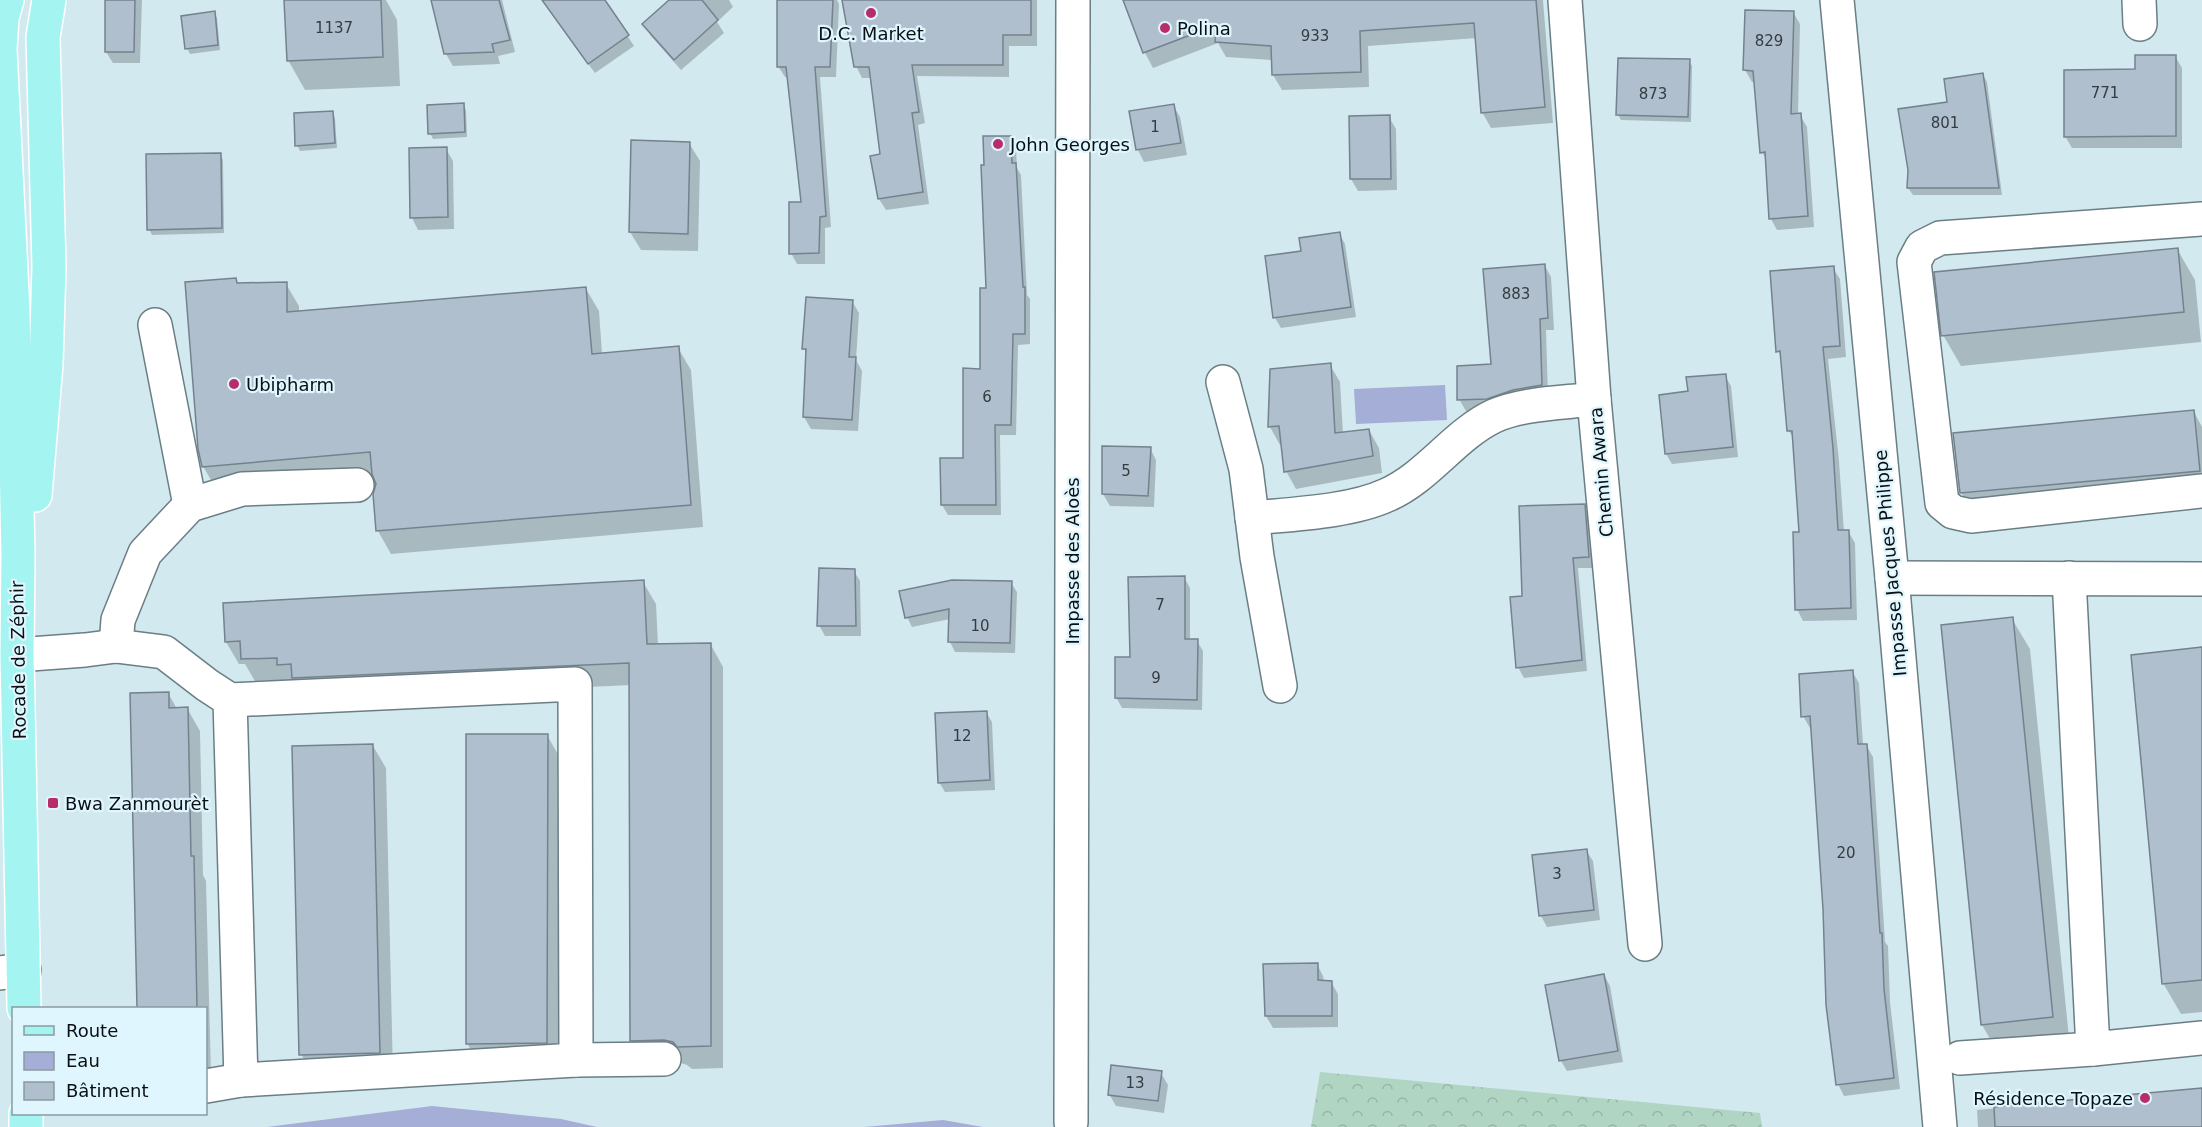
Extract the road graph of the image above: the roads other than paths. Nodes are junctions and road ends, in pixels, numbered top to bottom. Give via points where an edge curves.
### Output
1 (7, 0) edge
2 (49, 0) edge
3 (1073, 0) edge
4 (1565, 0) edge
5 (1838, 0) edge
6 (2202, 219) edge
7 (0, 257) edge
8 (14, 312) junction
9 (154, 325) dead end
10 (1223, 382) dead end
11 (1594, 399) junction
12 (0, 481) edge
13 (357, 485) dead end
14 (2202, 491) edge
15 (190, 505) junction
16 (1252, 518) junction
17 (18, 555) junction
18 (1892, 578) junction
19 (2069, 578) junction
20 (2202, 579) edge
21 (116, 646) junction
22 (17, 655) junction
23 (1280, 686) dead end
24 (230, 700) junction
25 (1645, 944) dead end
26 (12, 971) edge
27 (24, 1007) edge
28 (2202, 1038) edge
29 (2093, 1048) junction
30 (1960, 1058) dead end
31 (664, 1059) dead end
32 (576, 1060) junction
33 (241, 1080) junction
34 (207, 1086) edge
35 (1071, 1122) dead end
36 (1940, 1127) edge

1 - 8 main road, Rocade de Zéphir via 0,49
2 - 17 main road via 43,37 50,267 46,364 35,496
3 - 35 street, Impasse des Aloès
4 - 11 street, Chemin Awara
5 - 18 street, Impasse Jacques Philippe
6 - 14 street via 1940,238 1922,247 1914,262 1942,503 1953,512 1971,516
7 - 8 main road, Rocade de Zéphir
8 - 17 main road, Rocade de Zéphir
9 - 15 street
10 - 16 street via 1246,469
11 - 16 street via 1515,410 1493,417 1404,488 1385,497 1322,510
11 - 25 street, Chemin Awara
12 - 17 main road
13 - 15 street via 242,489
15 - 21 street via 145,554 118,620
16 - 23 street
17 - 22 main road, Rocade de Zéphir
18 - 19 street
18 - 36 street, Impasse Jacques Philippe
19 - 20 street
19 - 29 street
21 - 22 street
21 - 24 street via 164,652
22 - 26 main road, Rocade de Zéphir
24 - 32 street via 575,684
24 - 33 street
26 - 27 main road, Rocade de Zéphir
28 - 29 street
29 - 30 street
31 - 32 street
32 - 33 street
33 - 34 street

